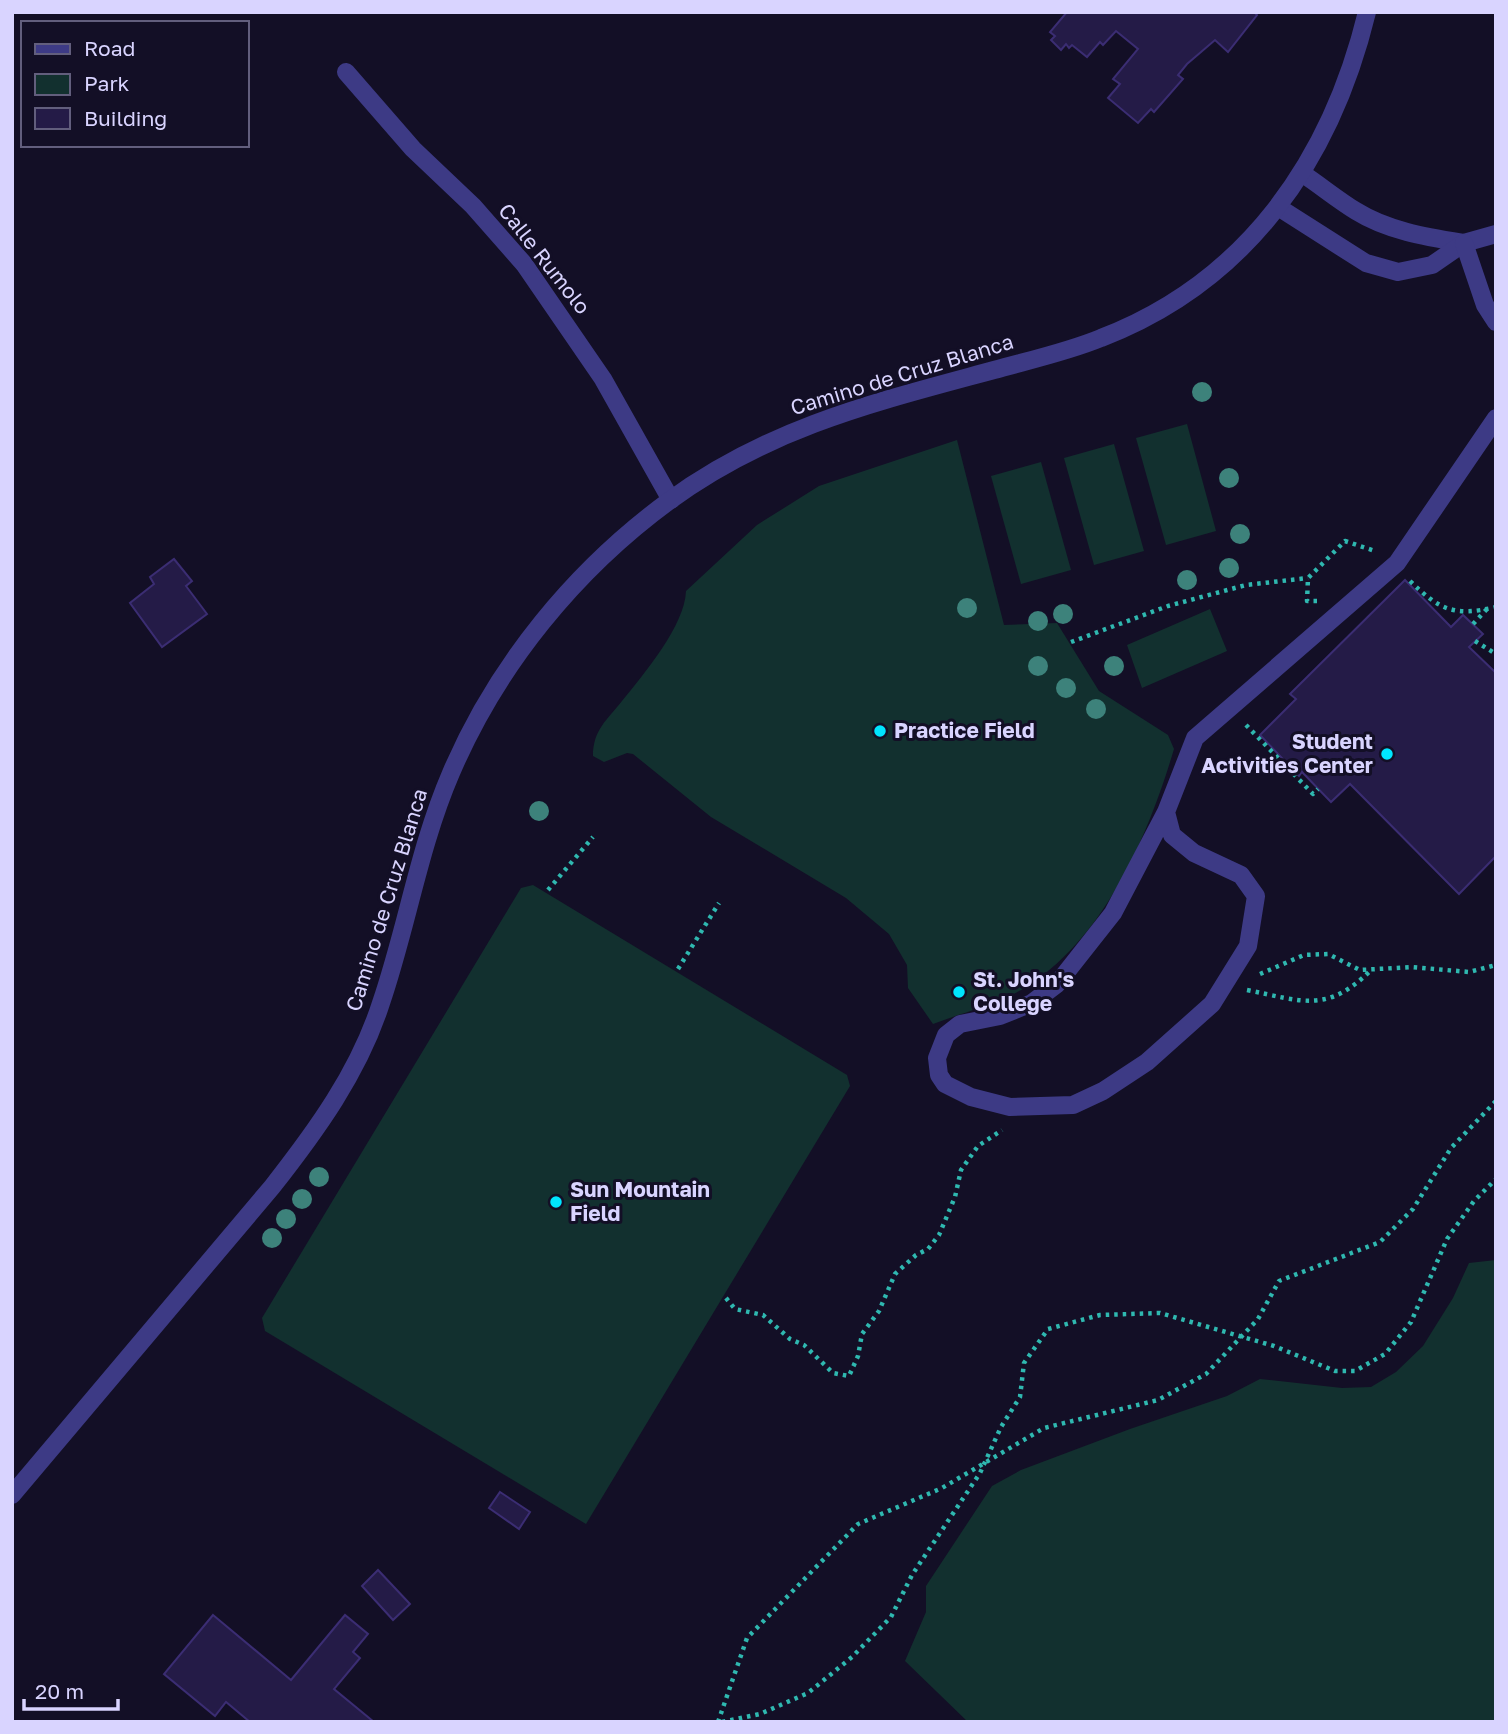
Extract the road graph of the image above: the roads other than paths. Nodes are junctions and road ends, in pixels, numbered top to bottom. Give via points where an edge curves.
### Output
1 (1367, 12) edge
2 (346, 72) dead end
3 (1303, 174) junction
4 (1283, 201) junction
5 (1496, 234) edge
6 (1464, 243) junction
7 (1496, 322) edge
8 (1496, 418) edge
9 (671, 500) junction
10 (1166, 812) junction
11 (12, 1495) edge

1 - 3 street, Camino de Cruz Blanca via 1342,93
2 - 9 street, Calle Rumolo via 524,264 603,379
3 - 4 street, Camino de Cruz Blanca
3 - 6 street via 1357,212 1387,226
4 - 6 street via 1366,262 1398,272 1432,265
4 - 9 street, Camino de Cruz Blanca via 1261,229 1206,279 1128,327 1059,352 799,427 735,459
5 - 6 street
6 - 7 street via 1485,305
8 - 10 street via 1397,563 1195,738
9 - 11 street, Camino de Cruz Blanca via 609,550 548,615 479,718 452,771 424,844 381,1006 361,1055 312,1135
10 - 10 street via 1113,913 1057,984 1032,1003 1000,1016 960,1024 946,1035 937,1058 945,1084 971,1097 1010,1107 1073,1105 1147,1062 1212,1003 1248,946 1256,895 1241,875 1194,853 1172,835

